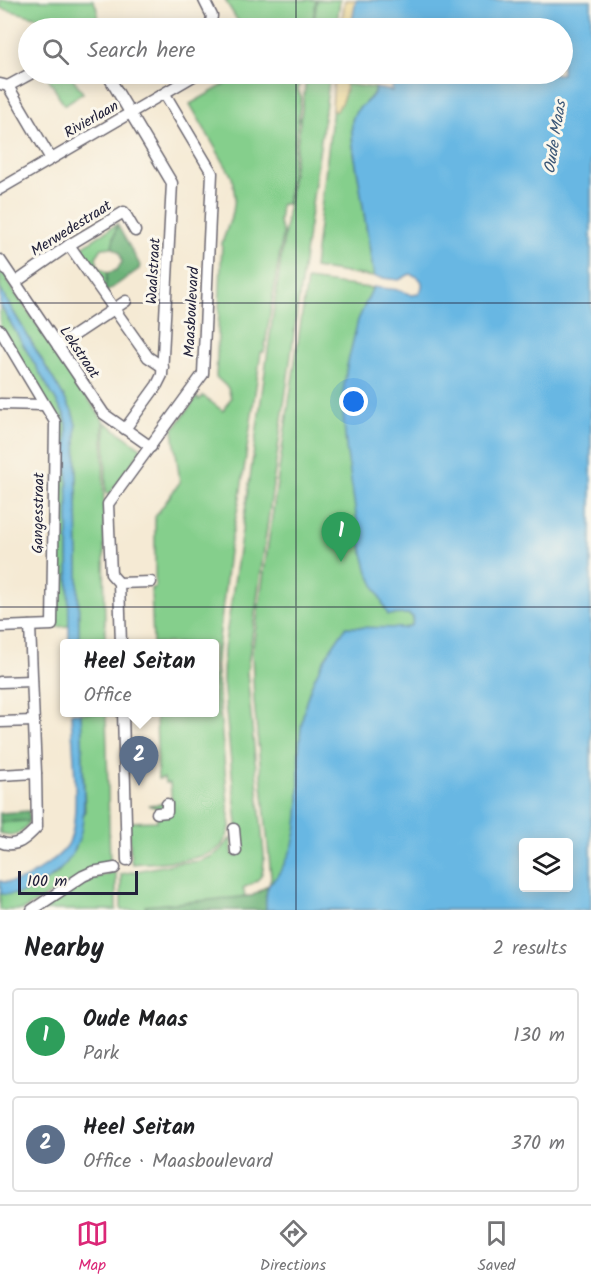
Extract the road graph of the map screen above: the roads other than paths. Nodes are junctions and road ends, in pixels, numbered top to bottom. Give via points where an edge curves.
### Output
1 (204, 0) edge
2 (211, 18) edge
3 (18, 79) edge
4 (113, 84) edge
5 (181, 84) edge
6 (4, 85) edge
7 (165, 94) junction
8 (130, 114) junction
9 (51, 159) junction
10 (0, 189) edge
11 (135, 231) dead end
12 (69, 245) junction
13 (0, 260) edge
14 (16, 282) junction
15 (126, 301) dead end
16 (115, 309) junction
17 (0, 330) edge
18 (58, 346) junction
19 (163, 367) junction
20 (0, 404) edge
21 (44, 405) junction
22 (125, 429) junction
23 (151, 447) junction
24 (151, 582) dead end
25 (119, 583) junction
26 (30, 626) junction
27 (0, 627) edge
28 (121, 639) edge
29 (32, 681) junction
30 (0, 682) edge
31 (123, 717) edge
32 (34, 721) junction
33 (0, 722) edge
34 (36, 773) junction
35 (0, 775) edge
36 (167, 804) dead end
37 (157, 813) dead end
38 (234, 829) dead end
39 (0, 842) edge
40 (236, 851) dead end
41 (127, 860) dead end
42 (115, 868) dead end
43 (32, 910) edge

1 - 2 street
3 - 6 street
4 - 8 street, Waalstraat
5 - 7 street, Rivierlaan
6 - 9 street
7 - 8 street, Rivierlaan
7 - 23 street, Maasboulevard via 212,173 212,196 203,374
8 - 9 street, Rivierlaan
8 - 19 street, Waalstraat via 172,183
9 - 10 street, Rivierlaan
11 - 12 street, Merwedestraat via 124,212
12 - 14 street, Merwedestraat
12 - 16 street
13 - 14 street, Lekstraat
14 - 18 street, Lekstraat
15 - 16 street
16 - 18 street
16 - 19 street via 148,357
17 - 21 street, Gangesstraat
18 - 22 street, Lekstraat via 104,414
19 - 22 street, Waalstraat via 157,385
20 - 21 street
21 - 26 street, Gangesstraat via 55,422 52,625
22 - 23 street, Lekstraat
23 - 25 street, Maasboulevard via 108,504 111,574
24 - 25 street
25 - 28 street, Maasboulevard
26 - 27 street
26 - 29 street
29 - 30 street
29 - 32 street
31 - 41 street
32 - 33 street
32 - 34 street
34 - 35 street
34 - 39 street via 37,827 25,841 8,845
36 - 37 street via 167,812
38 - 40 street
42 - 43 street via 83,876

